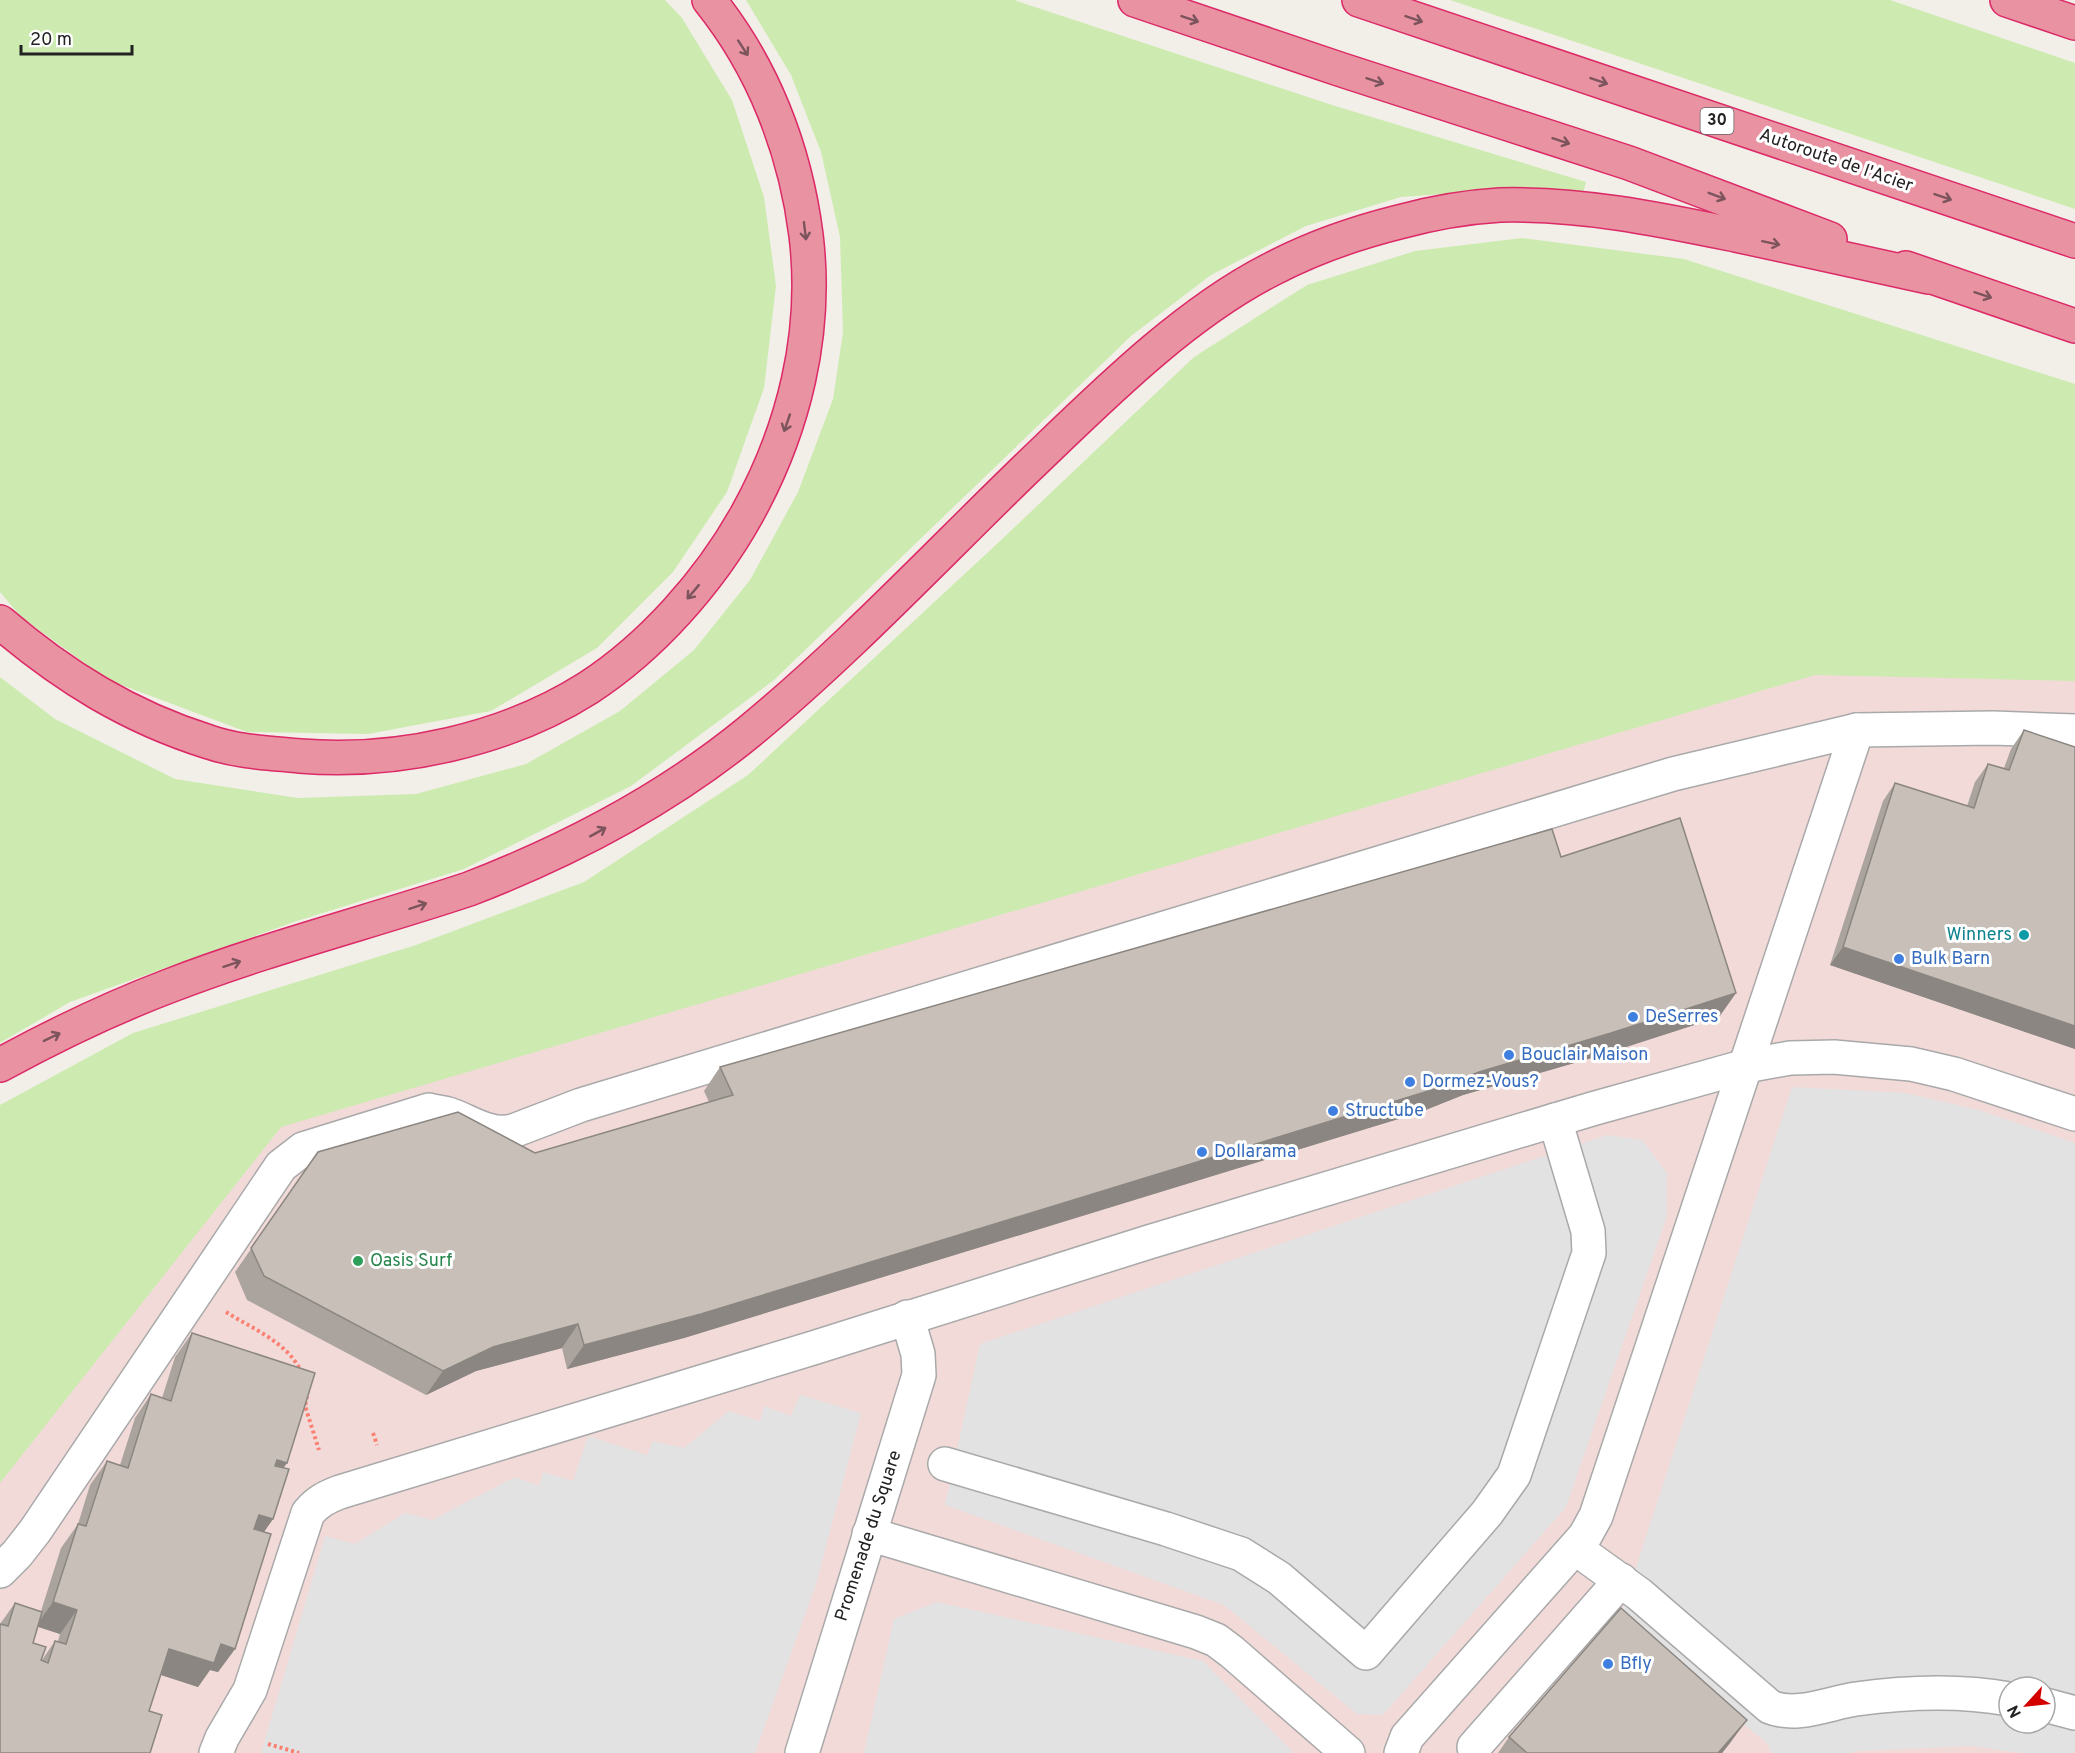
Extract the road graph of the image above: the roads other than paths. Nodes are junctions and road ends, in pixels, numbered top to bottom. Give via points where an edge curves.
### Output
1 (709, 0) edge
2 (1135, 0) edge
3 (1359, 0) edge
4 (2007, 0) edge
5 (2075, 23) edge
6 (2075, 241) edge
7 (1928, 277) junction
8 (2075, 326) edge
9 (0, 622) edge
10 (1857, 730) junction
11 (2075, 732) edge
12 (0, 1065) edge
13 (1746, 1066) junction
14 (2075, 1114) edge
15 (1555, 1120) junction
16 (907, 1317) junction
17 (945, 1464) dead end
18 (869, 1534) junction
19 (1575, 1548) junction
20 (0, 1571) edge
21 (1621, 1580) junction
22 (1997, 1698) edge
23 (2057, 1708) edge
24 (2075, 1713) edge
25 (1474, 1747) dead end
26 (216, 1753) edge
27 (802, 1753) edge
28 (1348, 1753) edge
29 (1401, 1753) edge

1 -> 9 highway via 751,61 791,158 809,262 810,306 794,400 774,462 729,548 658,631 588,688 503,728 416,752 315,757 212,744 161,725 85,687
2 -> 7 highway via 1640,167
3 -> 6 highway, Autoroute de l'Acier / 30
4 - 5 highway
7 -> 8 highway
12 -> 7 highway via 79,1024 170,986 497,878 584,840 650,801 718,756 794,693 1131,371 1235,290 1307,252 1427,215 1498,206 1539,206 1652,218
10 - 11 street via 1993,728
10 - 13 street
10 - 20 street via 1673,774 581,1105 513,1131 488,1131 429,1110 303,1149 281,1166 35,1531
13 - 14 street via 1790,1058 1834,1057 1900,1063 1954,1074
13 - 15 street
13 - 19 street via 1596,1516
15 - 16 street
15 - 17 street via 1588,1231 1589,1253 1514,1475 1487,1513 1366,1653 1279,1578 1241,1554
16 - 18 street, Promenade du Square via 918,1354 919,1375
16 - 26 street via 325,1497 308,1513 250,1690
18 - 27 street, Promenade du Square
18 - 28 street via 1216,1640
19 - 21 street
19 - 29 street via 1407,1737
21 - 22 street via 1761,1700 1782,1712 1884,1697 1954,1693
21 - 25 street
23 - 24 street

